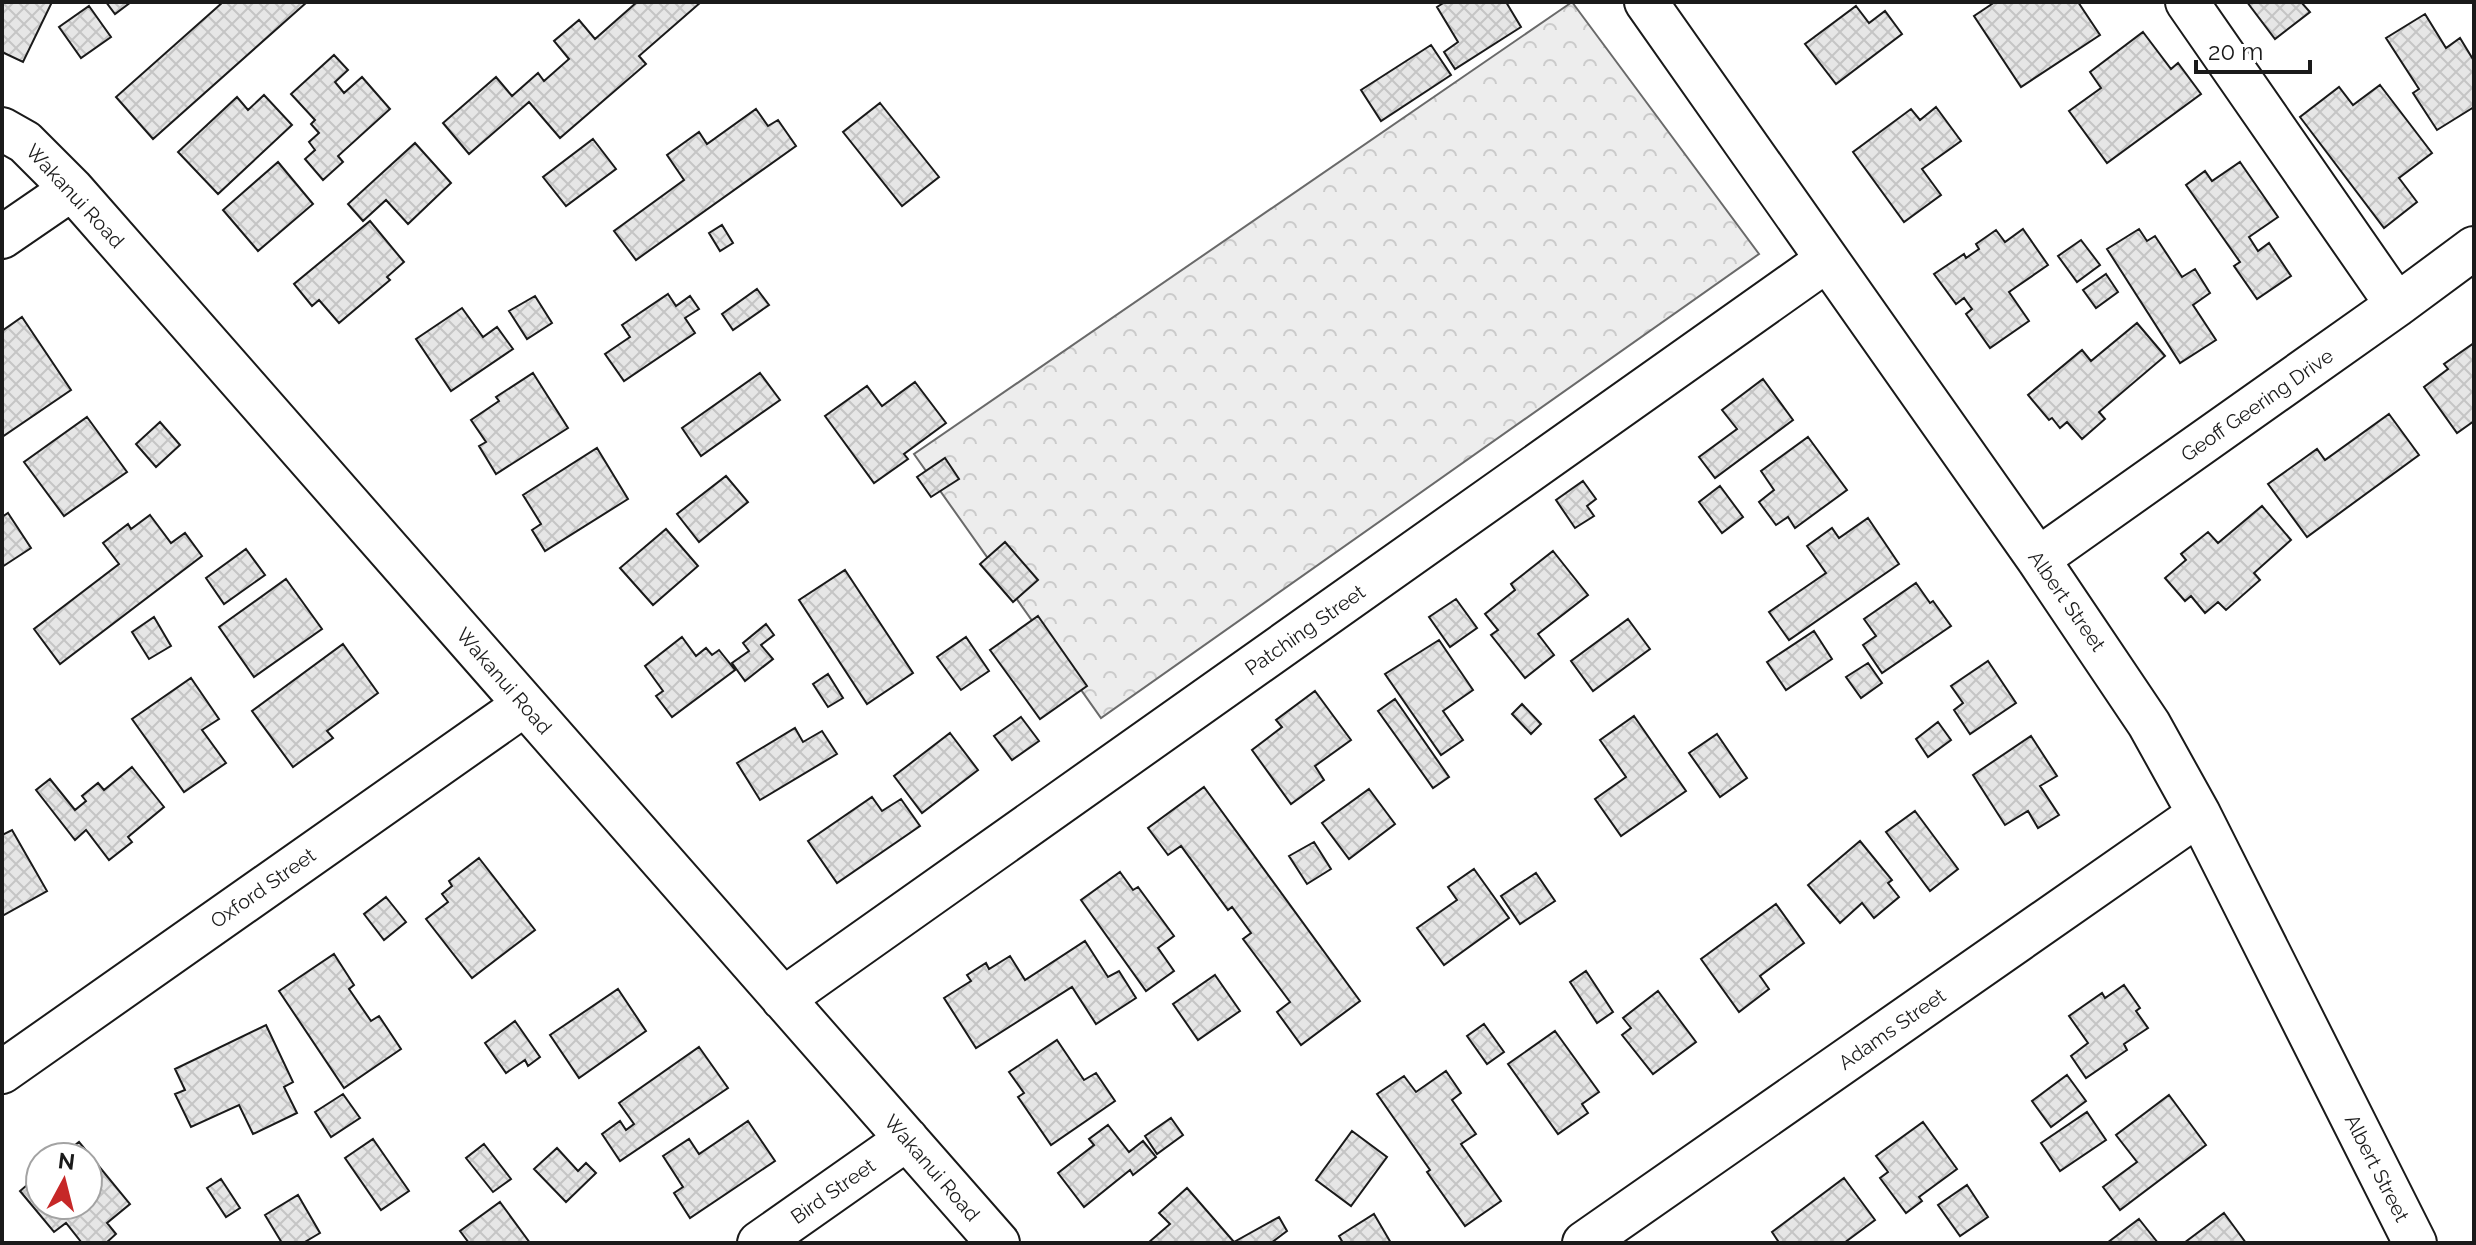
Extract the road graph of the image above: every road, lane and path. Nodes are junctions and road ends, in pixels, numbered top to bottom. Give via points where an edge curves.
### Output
1 (1646, 2) edge
2 (2187, 2) edge
3 (2, 129) edge
4 (72, 189) junction
5 (2, 237) edge
6 (2474, 248) edge
7 (1827, 260) junction
8 (2397, 305) junction
9 (2038, 559) junction
10 (524, 705) junction
11 (2199, 814) junction
12 (783, 999) junction
13 (2, 1072) edge
14 (907, 1139) junction
15 (759, 1243) edge
16 (998, 1243) edge
17 (1584, 1243) edge
18 (2415, 1243) edge

1 - 7 street, Albert Street
2 - 8 street
3 - 4 street, Wakanui Road via 25,142
4 - 5 street
4 - 10 street, Wakanui Road
6 - 8 street, Geoff Geering Drive
7 - 9 street, Albert Street
7 - 12 street, Patching Street
8 - 9 street, Geoff Geering Drive
9 - 11 street, Albert Street via 2123,681
10 - 12 street, Wakanui Road
10 - 13 street, Oxford Street
11 - 17 street, Adams Street
11 - 18 street, Albert Street
12 - 14 street, Wakanui Road
14 - 15 street, Bird Street
14 - 16 street, Wakanui Road

